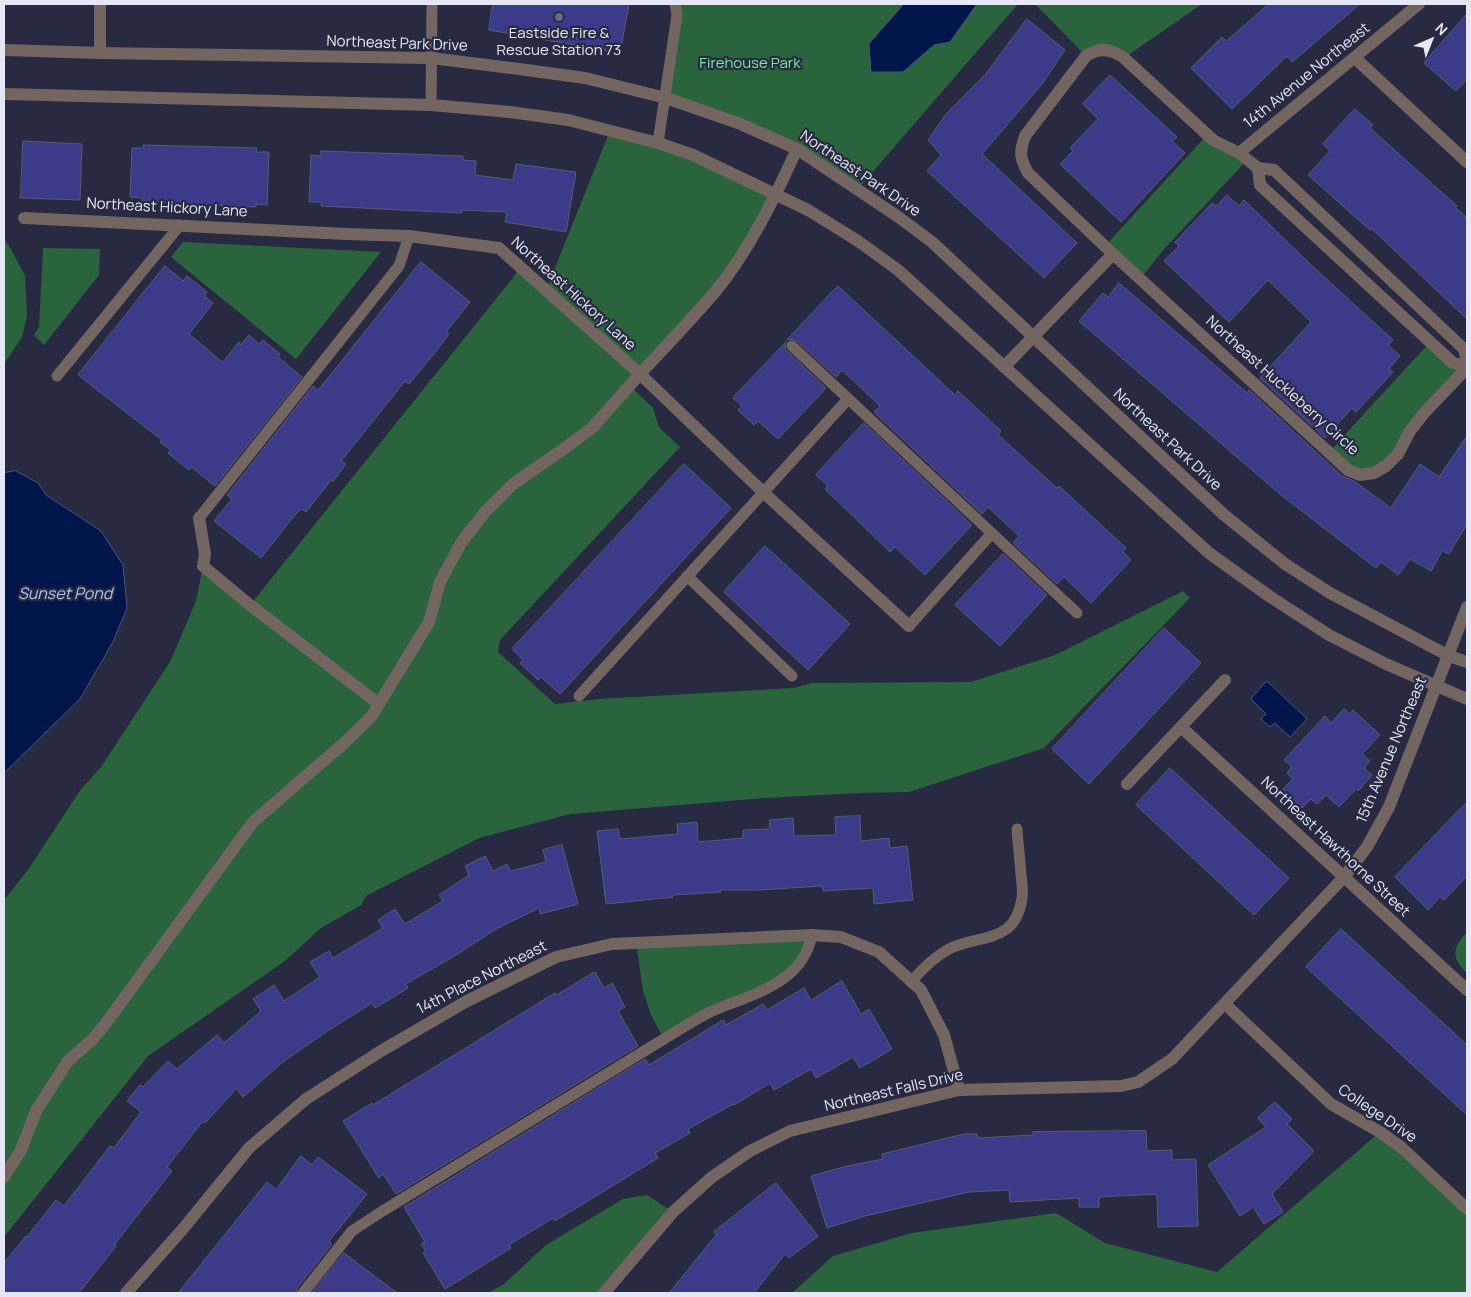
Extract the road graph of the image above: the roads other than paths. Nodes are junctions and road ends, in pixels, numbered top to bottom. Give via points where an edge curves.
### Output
1 (100, 4) edge
2 (432, 4) edge
3 (676, 4) edge
4 (1419, 4) edge
5 (4, 50) edge
6 (100, 53) junction
7 (431, 58) junction
8 (1355, 58) junction
9 (4, 94) edge
10 (666, 98) junction
11 (431, 104) junction
12 (658, 143) junction
13 (797, 149) junction
14 (1239, 153) junction
15 (1467, 162) edge
16 (1258, 168) junction
17 (776, 194) junction
18 (24, 218) dead end
19 (180, 225) junction
20 (409, 236) junction
21 (1113, 254) junction
22 (1032, 337) junction
23 (792, 346) dead end
24 (1467, 361) edge
25 (1004, 367) junction
26 (1467, 367) edge
27 (640, 374) junction
28 (57, 376) dead end
29 (848, 399) junction
30 (763, 492) junction
31 (199, 518) joint
32 (992, 532) junction
33 (687, 576) junction
34 (1467, 607) edge
35 (1077, 613) dead end
36 (909, 626) joint
37 (1449, 656) junction
38 (1467, 662) edge
39 (792, 676) dead end
40 (1224, 680) dead end
41 (1436, 687) junction
42 (580, 696) dead end
43 (1467, 699) edge
44 (379, 704) junction
45 (1182, 727) junction
46 (1127, 784) dead end
47 (1017, 829) dead end
48 (1344, 876) junction
49 (812, 935) junction
50 (911, 982) junction
51 (1467, 990) edge
52 (1225, 1004) junction
53 (959, 1090) junction
54 (4, 1177) edge
55 (1467, 1209) edge
56 (126, 1293) edge
57 (303, 1293) edge
58 (604, 1293) edge

1 - 6 street
2 - 7 lane
3 - 10 lane via 678,15
4 - 8 street, 14th Avenue Northeast
5 - 6 street, Northeast Park Drive
6 - 7 street, Northeast Park Drive
7 - 10 street, Northeast Park Drive via 585,78
7 - 11 lane
8 - 14 street, 14th Avenue Northeast
8 - 15 street
9 - 11 street
10 - 12 lane
10 - 13 street, Northeast Park Drive via 738,123
11 - 12 street via 568,120
12 - 17 street via 693,155
13 - 17 street
13 - 22 street, Northeast Park Drive via 932,242
14 - 16 street, Northeast Huckleberry Circle
14 - 21 street, Northeast Huckleberry Circle via 1213,140 1115,52 1093,51 1086,56 1025,136 1020,148 1028,173
16 - 24 street, Northeast Huckleberry Circle via 1274,170 1464,349
16 - 26 street, Northeast Huckleberry Circle via 1260,184 1453,363
17 - 25 street via 858,241 898,270
17 - 27 street via 715,292
18 - 19 street, Northeast Hickory Lane
19 - 20 street, Northeast Hickory Lane
19 - 28 lane
20 - 27 street, Northeast Hickory Lane via 499,248
20 - 31 lane via 399,266
21 - 22 street
21 - 26 street, Northeast Huckleberry Circle via 1348,470 1360,475 1374,473 1398,454 1425,412
22 - 25 street
22 - 37 street, Northeast Park Drive via 1223,514 1285,564 1330,593
23 - 29 lane
25 - 41 street via 1209,553 1329,634
27 - 30 street, Northeast Hickory Lane
27 - 44 street via 592,428 513,484 485,512 461,543 440,582 429,622
29 - 30 lane
29 - 32 lane
30 - 33 lane
30 - 36 street, Northeast Hickory Lane
31 - 44 street via 205,554 203,566
32 - 35 lane
32 - 36 lane
33 - 39 lane
33 - 42 lane
34 - 37 street, 15th Avenue Northeast
37 - 38 street, Northeast Park Drive
37 - 41 street, 15th Avenue Northeast
40 - 45 street
41 - 43 street
41 - 48 street, 15th Avenue Northeast via 1389,807 1367,847
44 - 54 street via 371,717 343,744 253,822 106,1023 68,1061 36,1111 21,1150
45 - 46 street
45 - 48 street, Northeast Hawthorne Street
47 - 50 lane via 1023,896 1016,917 998,935 959,945 939,955
48 - 51 street, Northeast Hawthorne Street
48 - 52 street, 15th Avenue Northeast
49 - 50 street, 14th Place Northeast via 841,937 879,952
49 - 56 street, 14th Place Northeast via 612,944 556,957 467,1001 306,1099 249,1148
49 - 57 lane via 804,957 780,982 708,1013 352,1231
50 - 53 street, 14th Place Northeast via 921,990 944,1034
52 - 53 street, Northeast Falls Drive via 1172,1059 1138,1082 1121,1086
52 - 55 street, College Drive via 1331,1104 1401,1147
53 - 58 street, Northeast Falls Drive via 790,1131 750,1151 712,1177 673,1212

